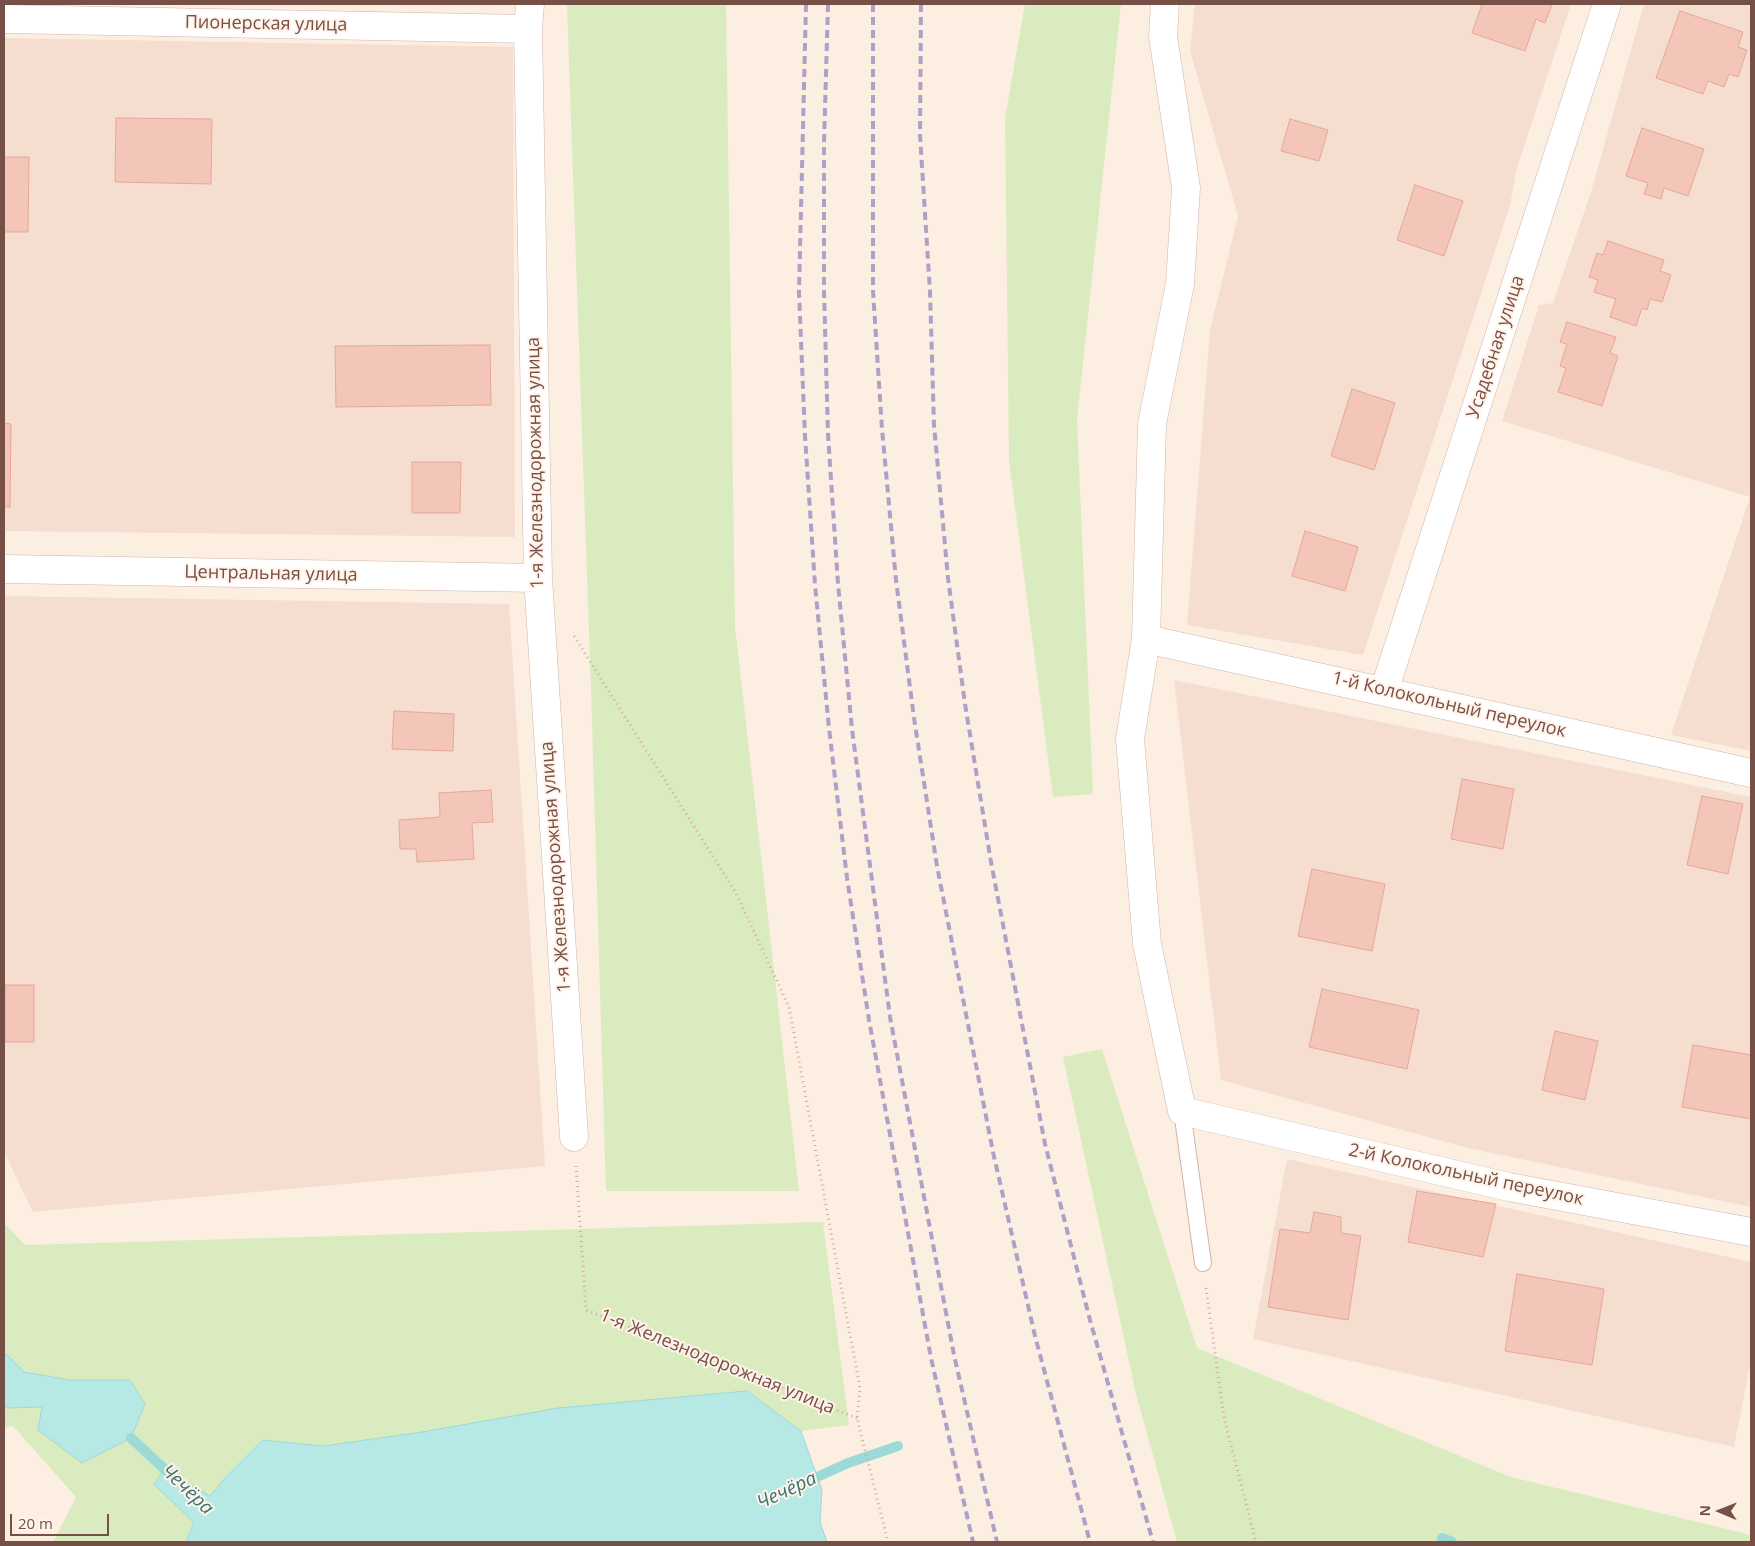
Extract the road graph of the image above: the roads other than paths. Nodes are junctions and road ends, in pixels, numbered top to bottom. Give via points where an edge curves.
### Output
1 (1165, 4) edge
2 (1608, 4) edge
3 (529, 16) edge
4 (4, 20) edge
5 (4, 569) edge
6 (538, 578) junction
7 (1146, 639) junction
8 (1384, 691) junction
9 (1751, 773) edge
10 (1182, 1111) junction
11 (574, 1137) road end
12 (1751, 1232) edge
13 (1203, 1262) road end

1 - 7 street via 1163,36 1186,188 1180,284 1152,424
2 - 8 street, Усадебная улица
3 - 4 street, Пионерская улица
3 - 6 street, 1-я Железнодорожная улица
5 - 6 street, Центральная улица
6 - 11 street, 1-я Железнодорожная улица
7 - 8 street, 1-й Колокольный переулок
7 - 10 street via 1130,739 1147,944
8 - 9 street, 1-й Колокольный переулок
10 - 12 street, 2-й Колокольный переулок via 1509,1187
10 - 13 lane

